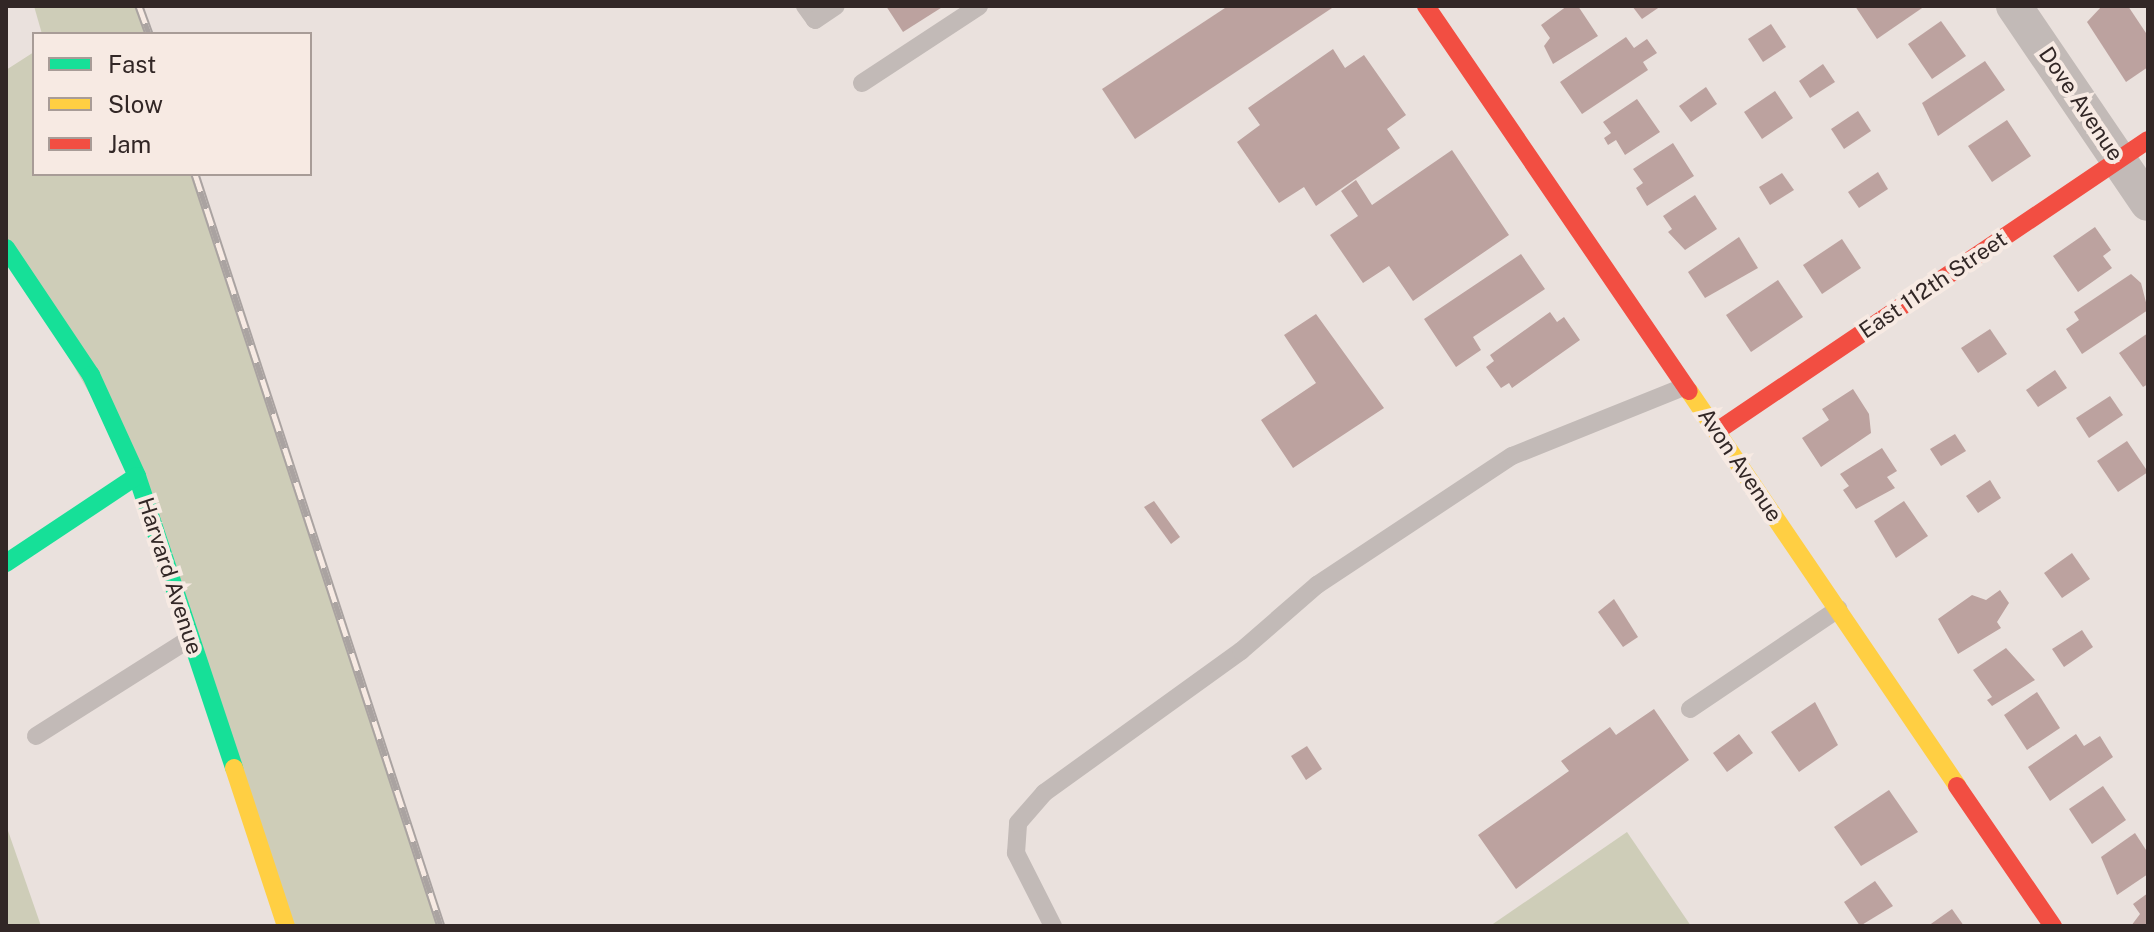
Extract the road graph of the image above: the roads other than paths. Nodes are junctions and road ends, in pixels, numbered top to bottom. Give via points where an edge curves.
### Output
1 (805, 6) edge
2 (836, 6) edge
3 (979, 6) edge
4 (1426, 6) edge
5 (2014, 6) edge
6 (862, 83) dead end
7 (2148, 140) edge
8 (2119, 160) junction
9 (2148, 203) edge
10 (6, 248) edge
11 (1686, 386) junction
12 (1717, 431) junction
13 (137, 476) junction
14 (6, 563) edge
15 (1838, 609) junction
16 (191, 638) junction
17 (1690, 709) dead end
18 (36, 736) dead end
19 (286, 926) edge
20 (1053, 926) edge
21 (2053, 926) edge

1 - 2 lane via 815,20
3 - 6 lane
4 - 11 street, Avon Avenue
5 - 8 street, Dove Avenue
7 - 8 street, East 112th Street
8 - 9 street, Dove Avenue
8 - 12 street, East 112th Street
10 - 13 street, Harvard Avenue via 91,375
11 - 12 street, Avon Avenue
11 - 20 lane via 1512,456 1317,585 1190,690 1044,793 1018,823 1016,853
12 - 15 street, Avon Avenue
13 - 14 street
13 - 16 street, Harvard Avenue
15 - 17 lane
15 - 21 street, Avon Avenue
16 - 18 lane
16 - 19 street, Harvard Avenue

